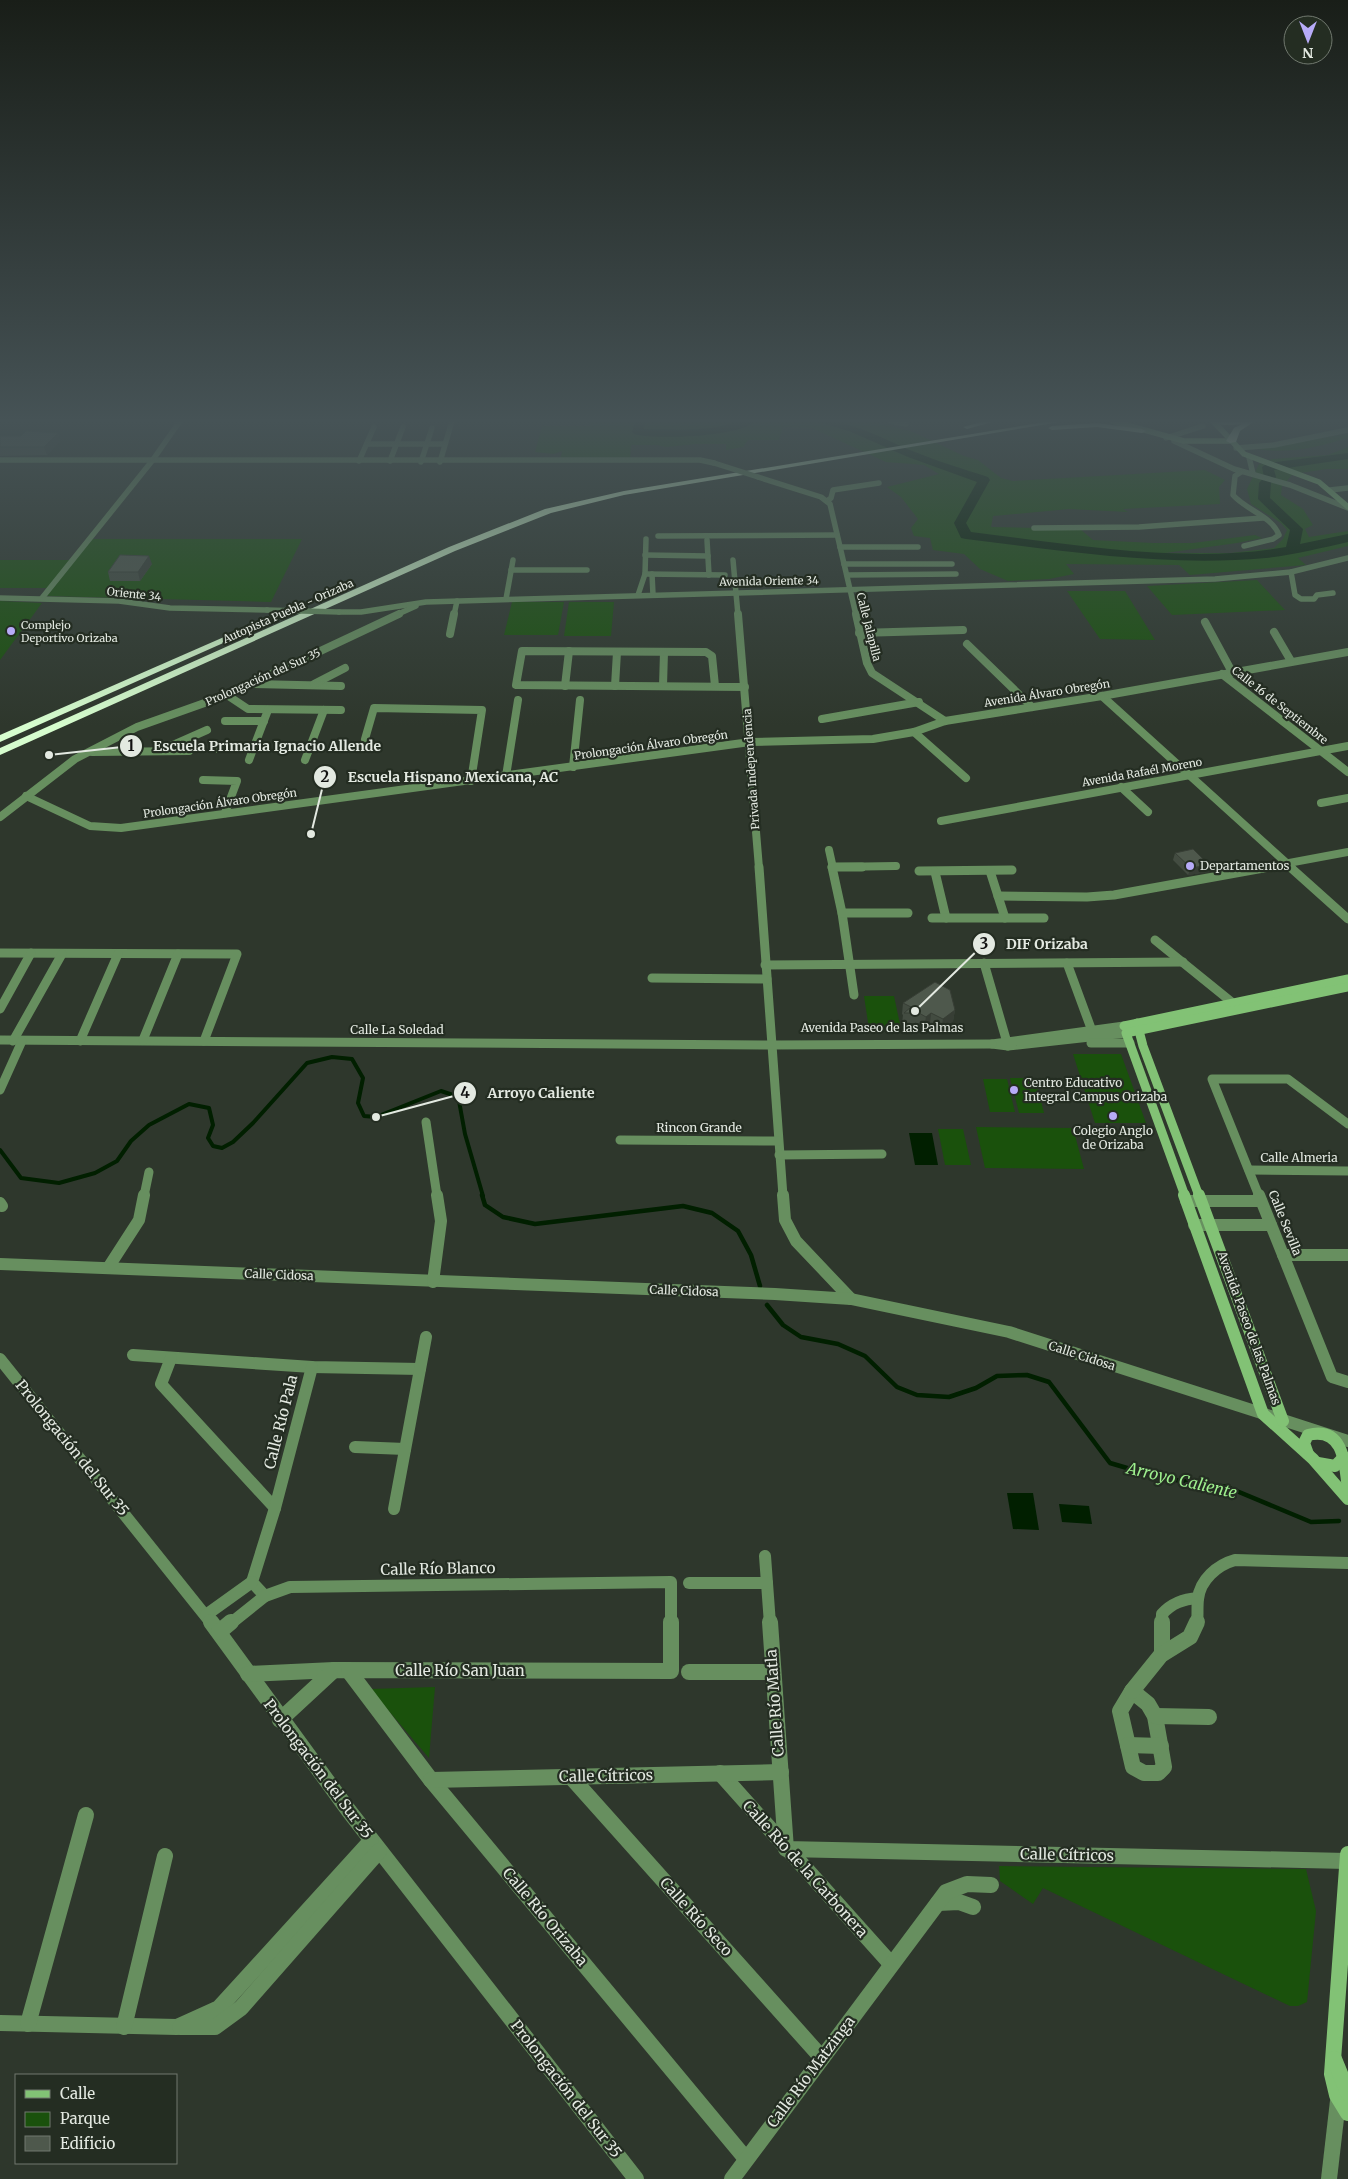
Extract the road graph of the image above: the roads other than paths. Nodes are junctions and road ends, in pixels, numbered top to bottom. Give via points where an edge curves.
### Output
1 (103, 523) edge
2 (492, 523) edge
3 (518, 523) edge
4 (833, 523) edge
5 (1198, 523) edge
6 (1270, 523) edge
7 (1034, 528) dead end
8 (837, 535) junction
9 (658, 536) dead end
10 (646, 539) dead end
11 (707, 540) dead end
12 (1244, 546) dead end
13 (840, 547) junction
14 (918, 547) dead end
15 (645, 556) junction
16 (708, 556) junction
17 (1348, 558) edge
18 (512, 560) dead end
19 (733, 560) dead end
20 (844, 564) junction
21 (952, 564) dead end
22 (511, 570) junction
23 (587, 570) dead end
24 (1291, 572) junction
25 (645, 574) junction
26 (652, 574) junction
27 (956, 574) dead end
28 (709, 575) junction
29 (725, 575) dead end
30 (847, 575) junction
31 (849, 590) junction
32 (736, 592) junction
33 (1334, 592) dead end
34 (0, 593) edge
35 (653, 594) junction
36 (638, 595) junction
37 (44, 596) junction
38 (0, 598) edge
39 (506, 599) junction
40 (456, 601) junction
41 (426, 602) junction
42 (339, 612) joint
43 (1205, 622) dead end
44 (963, 630) dead end
45 (1274, 632) dead end
46 (859, 633) junction
47 (450, 634) dead end
48 (967, 644) dead end
49 (569, 651) junction
50 (616, 652) junction
51 (664, 652) junction
52 (1348, 652) edge
53 (1291, 661) junction
54 (345, 668) dead end
55 (1232, 672) junction
56 (1222, 674) junction
57 (715, 683) junction
58 (745, 683) junction
59 (249, 684) junction
60 (310, 685) junction
61 (341, 686) dead end
62 (565, 686) junction
63 (614, 686) junction
64 (663, 686) junction
65 (227, 694) junction
66 (1102, 696) junction
67 (518, 700) dead end
68 (580, 700) dead end
69 (919, 702) junction
70 (1032, 707) junction
71 (268, 710) junction
72 (324, 710) junction
73 (341, 710) dead end
74 (822, 719) dead end
75 (225, 721) dead end
76 (264, 721) junction
77 (945, 721) junction
78 (208, 730) dead end
79 (914, 732) junction
80 (0, 739) edge
81 (365, 739) dead end
82 (750, 742) junction
83 (1348, 746) edge
84 (217, 749) dead end
85 (253, 749) junction
86 (189, 751) dead end
87 (1321, 751) junction
88 (0, 752) edge
89 (88, 752) junction
90 (158, 752) junction
91 (249, 760) dead end
92 (305, 760) dead end
93 (573, 767) junction
94 (1348, 772) edge
95 (1190, 774) junction
96 (506, 776) junction
97 (966, 778) dead end
98 (203, 780) dead end
99 (471, 780) junction
100 (1121, 787) junction
101 (26, 796) junction
102 (1348, 798) edge
103 (1321, 803) dead end
104 (1148, 812) dead end
105 (225, 813) junction
106 (0, 817) edge
107 (941, 821) dead end
108 (829, 850) dead end
109 (1348, 852) edge
110 (1288, 864) junction
111 (896, 866) dead end
112 (832, 867) junction
113 (990, 870) junction
114 (1012, 870) dead end
115 (919, 871) dead end
116 (935, 872) junction
117 (998, 896) junction
118 (842, 913) junction
119 (908, 913) dead end
120 (932, 918) dead end
121 (946, 918) junction
122 (1005, 918) junction
123 (1044, 918) dead end
124 (1348, 919) edge
125 (1155, 940) dead end
126 (0, 953) edge
127 (31, 953) junction
128 (62, 954) junction
129 (118, 954) junction
130 (178, 954) junction
131 (1183, 962) junction
132 (984, 963) junction
133 (1067, 963) junction
134 (850, 964) junction
135 (766, 965) junction
136 (652, 978) dead end
137 (767, 979) junction
138 (1348, 979) edge
139 (1348, 987) edge
140 (854, 995) dead end
141 (1238, 1007) junction
142 (0, 1009) edge
143 (1165, 1025) junction
144 (1139, 1027) junction
145 (1092, 1031) junction
146 (1127, 1034) junction
147 (0, 1040) edge
148 (143, 1040) junction
149 (17, 1041) junction
150 (80, 1041) junction
151 (204, 1041) junction
152 (1007, 1043) junction
153 (772, 1045) junction
154 (1143, 1046) junction
155 (0, 1090) edge
156 (426, 1122) dead end
157 (1348, 1124) edge
158 (620, 1140) dead end
159 (778, 1141) junction
160 (882, 1154) dead end
161 (779, 1155) junction
162 (1249, 1170) junction
163 (1348, 1171) edge
164 (149, 1172) dead end
165 (1186, 1201) junction
166 (1202, 1201) junction
167 (1261, 1201) junction
168 (1194, 1225) junction
169 (1211, 1225) junction
170 (1271, 1225) junction
171 (1283, 1255) junction
172 (1348, 1255) edge
173 (0, 1264) edge
174 (108, 1268) junction
175 (433, 1282) junction
176 (851, 1299) junction
177 (426, 1337) dead end
178 (133, 1355) dead end
179 (171, 1358) junction
180 (0, 1359) edge
181 (312, 1366) junction
182 (420, 1369) junction
183 (1348, 1382) edge
184 (1263, 1414) junction
185 (1283, 1421) junction
186 (1322, 1433) junction
187 (1348, 1441) edge
188 (355, 1447) dead end
189 (405, 1449) junction
190 (1344, 1456) junction
191 (1311, 1457) junction
192 (1348, 1490) edge
193 (1348, 1499) edge
194 (275, 1508) junction
195 (394, 1509) dead end
196 (765, 1556) dead end
197 (1348, 1563) edge
198 (252, 1582) junction
199 (689, 1583) dead end
200 (767, 1583) junction
201 (265, 1596) junction
202 (1198, 1598) junction
203 (206, 1615) junction
204 (219, 1632) junction
205 (1162, 1654) junction
206 (341, 1670) junction
207 (671, 1671) joint
208 (689, 1672) dead end
209 (773, 1672) junction
210 (248, 1674) junction
211 (1132, 1691) junction
212 (1155, 1716) junction
213 (1209, 1717) dead end
214 (280, 1720) junction
215 (1128, 1745) junction
216 (1161, 1746) junction
217 (781, 1772) junction
218 (720, 1773) junction
219 (571, 1777) junction
220 (431, 1780) junction
221 (86, 1815) dead end
222 (375, 1846) junction
223 (786, 1849) junction
224 (1348, 1854) edge
225 (164, 1856) dead end
226 (1347, 1861) edge
227 (991, 1885) dead end
228 (938, 1903) junction
229 (973, 1907) dead end
230 (891, 1964) junction
231 (0, 2023) edge
232 (28, 2024) junction
233 (124, 2027) junction
234 (822, 2058) junction
235 (1345, 2102) edge
236 (746, 2160) junction
237 (636, 2179) edge
238 (732, 2179) edge
239 (1329, 2179) edge

1 - 37 street
2 - 80 highway, Autopista Puebla - Orizaba
3 - 88 highway, Autopista Puebla - Orizaba
4 - 8 street, Calle Jalapilla
5 - 7 street
6 - 12 street via 1279,535
8 - 9 street
8 - 13 street, Calle Jalapilla
10 - 15 street
11 - 16 street
13 - 14 street
13 - 20 street, Calle Jalapilla
15 - 16 street
15 - 25 street
16 - 28 street
17 - 24 street, Avenida Oriente 34
18 - 22 street
19 - 32 street, Privada Independencia
20 - 21 street
20 - 30 street, Calle Jalapilla
22 - 23 street
22 - 39 street
24 - 31 street, Avenida Oriente 34 via 1182,581
24 - 33 street via 1297,597 1314,599 1317,595
25 - 26 street
25 - 36 street
26 - 28 street
26 - 35 street
27 - 30 street
28 - 29 street
30 - 31 street, Calle Jalapilla
31 - 32 street, Avenida Oriente 34
31 - 46 street, Calle Jalapilla
32 - 35 street, Avenida Oriente 34
32 - 58 street, Privada Independencia
34 - 37 street
35 - 36 street, Avenida Oriente 34
36 - 39 street, Avenida Oriente 34
37 - 38 street, Oriente 34
37 - 42 street, Oriente 34, bridge via 119,600 170,608
39 - 40 street, Avenida Oriente 34
40 - 41 street, Avenida Oriente 34
40 - 47 street
41 - 42 street, Avenida Oriente 34 via 362,612
41 - 59 street, Prolongación del Sur 35
43 - 55 street
44 - 46 street
45 - 53 street
46 - 69 street, Calle Jalapilla via 872,673
48 - 70 street
49 - 50 street
49 - 62 street
49 - 62 street via 522,651 516,685
50 - 51 street
50 - 63 street
51 - 57 street via 710,654
51 - 64 street
52 - 53 street, Avenida Álvaro Obregón
53 - 55 street, Avenida Álvaro Obregón
54 - 60 street
55 - 56 street, Avenida Álvaro Obregón
56 - 66 street, Avenida Álvaro Obregón
56 - 87 street, Calle 16 de Septiembre
57 - 58 street
57 - 64 street
58 - 82 street, Privada Independencia
59 - 60 street
59 - 65 street, Prolongación del Sur 35
60 - 61 street
62 - 63 street
63 - 64 street
65 - 71 street via 248,709
65 - 89 street, Prolongación del Sur 35 via 137,727
66 - 70 street, Avenida Álvaro Obregón
66 - 95 street
67 - 96 street
68 - 93 street
69 - 74 street
69 - 77 street, Calle Jalapilla
70 - 77 street, Avenida Álvaro Obregón
71 - 72 street
71 - 76 street
72 - 73 street
72 - 92 street
75 - 76 street
76 - 85 street
77 - 79 street, Avenida Álvaro Obregón
78 - 90 street
79 - 82 street, Avenida Álvaro Obregón via 861,740 807,738
79 - 97 street
81 - 99 street via 374,708 482,710
82 - 93 street, Prolongación Álvaro Obregón
82 - 135 street, Privada Independencia
83 - 87 street, Avenida Rafaél Moreno
84 - 85 street
85 - 91 street
86 - 90 street
87 - 94 street, Calle 16 de Septiembre
87 - 95 street, Avenida Rafaél Moreno
89 - 90 street
89 - 101 street, Prolongación del Sur 35
93 - 96 street, Prolongación Álvaro Obregón
95 - 100 street, Avenida Rafaél Moreno
95 - 110 street
96 - 99 street, Prolongación Álvaro Obregón
98 - 105 street via 237,781
99 - 105 street, Prolongación Álvaro Obregón
100 - 104 street
100 - 107 street, Avenida Rafaél Moreno
101 - 105 street, Prolongación Álvaro Obregón via 90,826 105,828
101 - 106 street, Prolongación del Sur 35
102 - 103 street
108 - 112 street
109 - 110 street
110 - 117 street via 1102,896
110 - 124 street
111 - 112 street
112 - 118 street
113 - 114 street
113 - 116 street
113 - 117 street
115 - 116 street
116 - 121 street
117 - 122 street
118 - 119 street
118 - 134 street
120 - 121 street
121 - 122 street
122 - 123 street
125 - 131 street
126 - 127 street
127 - 128 street
127 - 142 street
128 - 129 street
128 - 149 street
129 - 130 street
129 - 150 street
130 - 148 street
130 - 151 street via 237,954
131 - 133 street
131 - 141 street
132 - 133 street
132 - 134 street
132 - 152 street
133 - 145 street
134 - 135 street
134 - 140 street
135 - 137 street, Privada Independencia
136 - 137 street
137 - 153 street, Privada Independencia
138 - 141 street, Avenida Paseo de las Palmas
139 - 141 street, Avenida Paseo de las Palmas
141 - 143 street, Avenida Paseo de las Palmas
141 - 144 street, Avenida Paseo de las Palmas
143 - 144 street, Avenida Paseo de las Palmas
143 - 154 street
144 - 146 street, Avenida Paseo de las Palmas
144 - 154 street, Avenida Paseo de las Palmas
145 - 146 street, Avenida Paseo de las Palmas
145 - 152 street, Avenida Paseo de las Palmas
146 - 152 street, Avenida Paseo de las Palmas via 1040,1044
146 - 165 street, Avenida Paseo de las Palmas
147 - 149 street, Calle La Soledad
148 - 150 street, Calle La Soledad
148 - 151 street, Calle La Soledad
149 - 150 street, Calle La Soledad
149 - 155 street
151 - 153 street, Calle La Soledad
152 - 153 street, Avenida Paseo de las Palmas
153 - 159 street, Privada Independencia
154 - 166 street, Avenida Paseo de las Palmas
156 - 175 street via 441,1221
157 - 162 street, Calle Sevilla via 1288,1079 1212,1080
158 - 159 street, Rincon Grande
159 - 161 street, Privada Independencia
160 - 161 street
161 - 176 street, Privada Independencia via 788,1231
162 - 163 street, Calle Almeria
162 - 167 street, Calle Sevilla
164 - 174 street via 139,1220
165 - 166 street
165 - 168 street, Avenida Paseo de las Palmas
166 - 167 street
166 - 169 street, Avenida Paseo de las Palmas
167 - 170 street, Calle Sevilla
168 - 169 street
168 - 184 street, Avenida Paseo de las Palmas
169 - 170 street
169 - 185 street, Avenida Paseo de las Palmas
170 - 171 street, Calle Sevilla
171 - 172 street
171 - 183 street, Calle Sevilla via 1332,1377
173 - 174 street, Calle Cidosa
174 - 175 street, Calle Cidosa
175 - 176 street, Calle Cidosa
176 - 184 street, Calle Cidosa via 1009,1332
177 - 182 street
178 - 179 street, Calle Río Pala
179 - 181 street, Calle Río Pala
179 - 194 street via 161,1384
180 - 203 street, Prolongación del Sur 35
181 - 182 street
181 - 194 street, Calle Río Pala
182 - 189 street
184 - 185 street, Calle Cidosa
184 - 191 street, Avenida Paseo de las Palmas
185 - 186 street, Calle Cidosa
186 - 187 street, Calle Cidosa
186 - 190 street via 1339,1444
186 - 191 street via 1306,1438 1304,1443
188 - 189 street
189 - 195 street
190 - 191 street, Avenida Paseo de las Palmas via 1333,1466 1320,1464
190 - 192 street
191 - 193 street, Avenida Paseo de las Palmas
194 - 198 street, Calle Río Pala
196 - 200 street, Calle Río Matla
197 - 202 street via 1224,1562 1214,1570
198 - 201 street
198 - 203 street
199 - 200 street
200 - 209 street, Calle Río Matla
201 - 204 street, Calle Río Blanco
201 - 207 street, Calle Río Blanco via 290,1587 671,1582
202 - 205 street via 1198,1616 1192,1633
202 - 205 street via 1177,1601 1162,1614
203 - 204 street, Prolongación del Sur 35
204 - 210 street, Prolongación del Sur 35
205 - 211 street
206 - 207 street, Calle Río San Juan
206 - 210 street, Calle Río San Juan
206 - 214 street
206 - 220 street, Calle Río Orizaba
208 - 209 street
209 - 217 street, Calle Río Matla
210 - 214 street, Prolongación del Sur 35
211 - 212 street via 1148,1704
211 - 215 street via 1120,1711
212 - 213 street
212 - 216 street
214 - 222 street, Prolongación del Sur 35
215 - 216 street
215 - 216 street via 1133,1767 1150,1774 1158,1773 1164,1766
217 - 218 street, Calle Cítricos
217 - 223 street, Calle Río Matla
218 - 219 street, Calle Cítricos
218 - 223 street, Calle Río de la Carbonera
219 - 220 street, Calle Cítricos
219 - 234 street, Calle Río Seco
220 - 236 street, Calle Río Orizaba
221 - 232 street
222 - 233 street via 219,2008 177,2027
222 - 237 street, Prolongación del Sur 35
223 - 226 street, Calle Cítricos
223 - 230 street, Calle Río de la Carbonera
224 - 226 street
225 - 233 street
226 - 235 street via 1333,2055
227 - 228 street, Calle Río Matzinga via 974,1882 957,1886 946,1892
228 - 229 street via 960,1902
228 - 230 street, Calle Río Matzinga
230 - 234 street, Calle Río Matzinga
231 - 232 street
232 - 233 street
234 - 236 street, Calle Río Matzinga
235 - 239 street
236 - 238 street, Calle Río Matzinga

